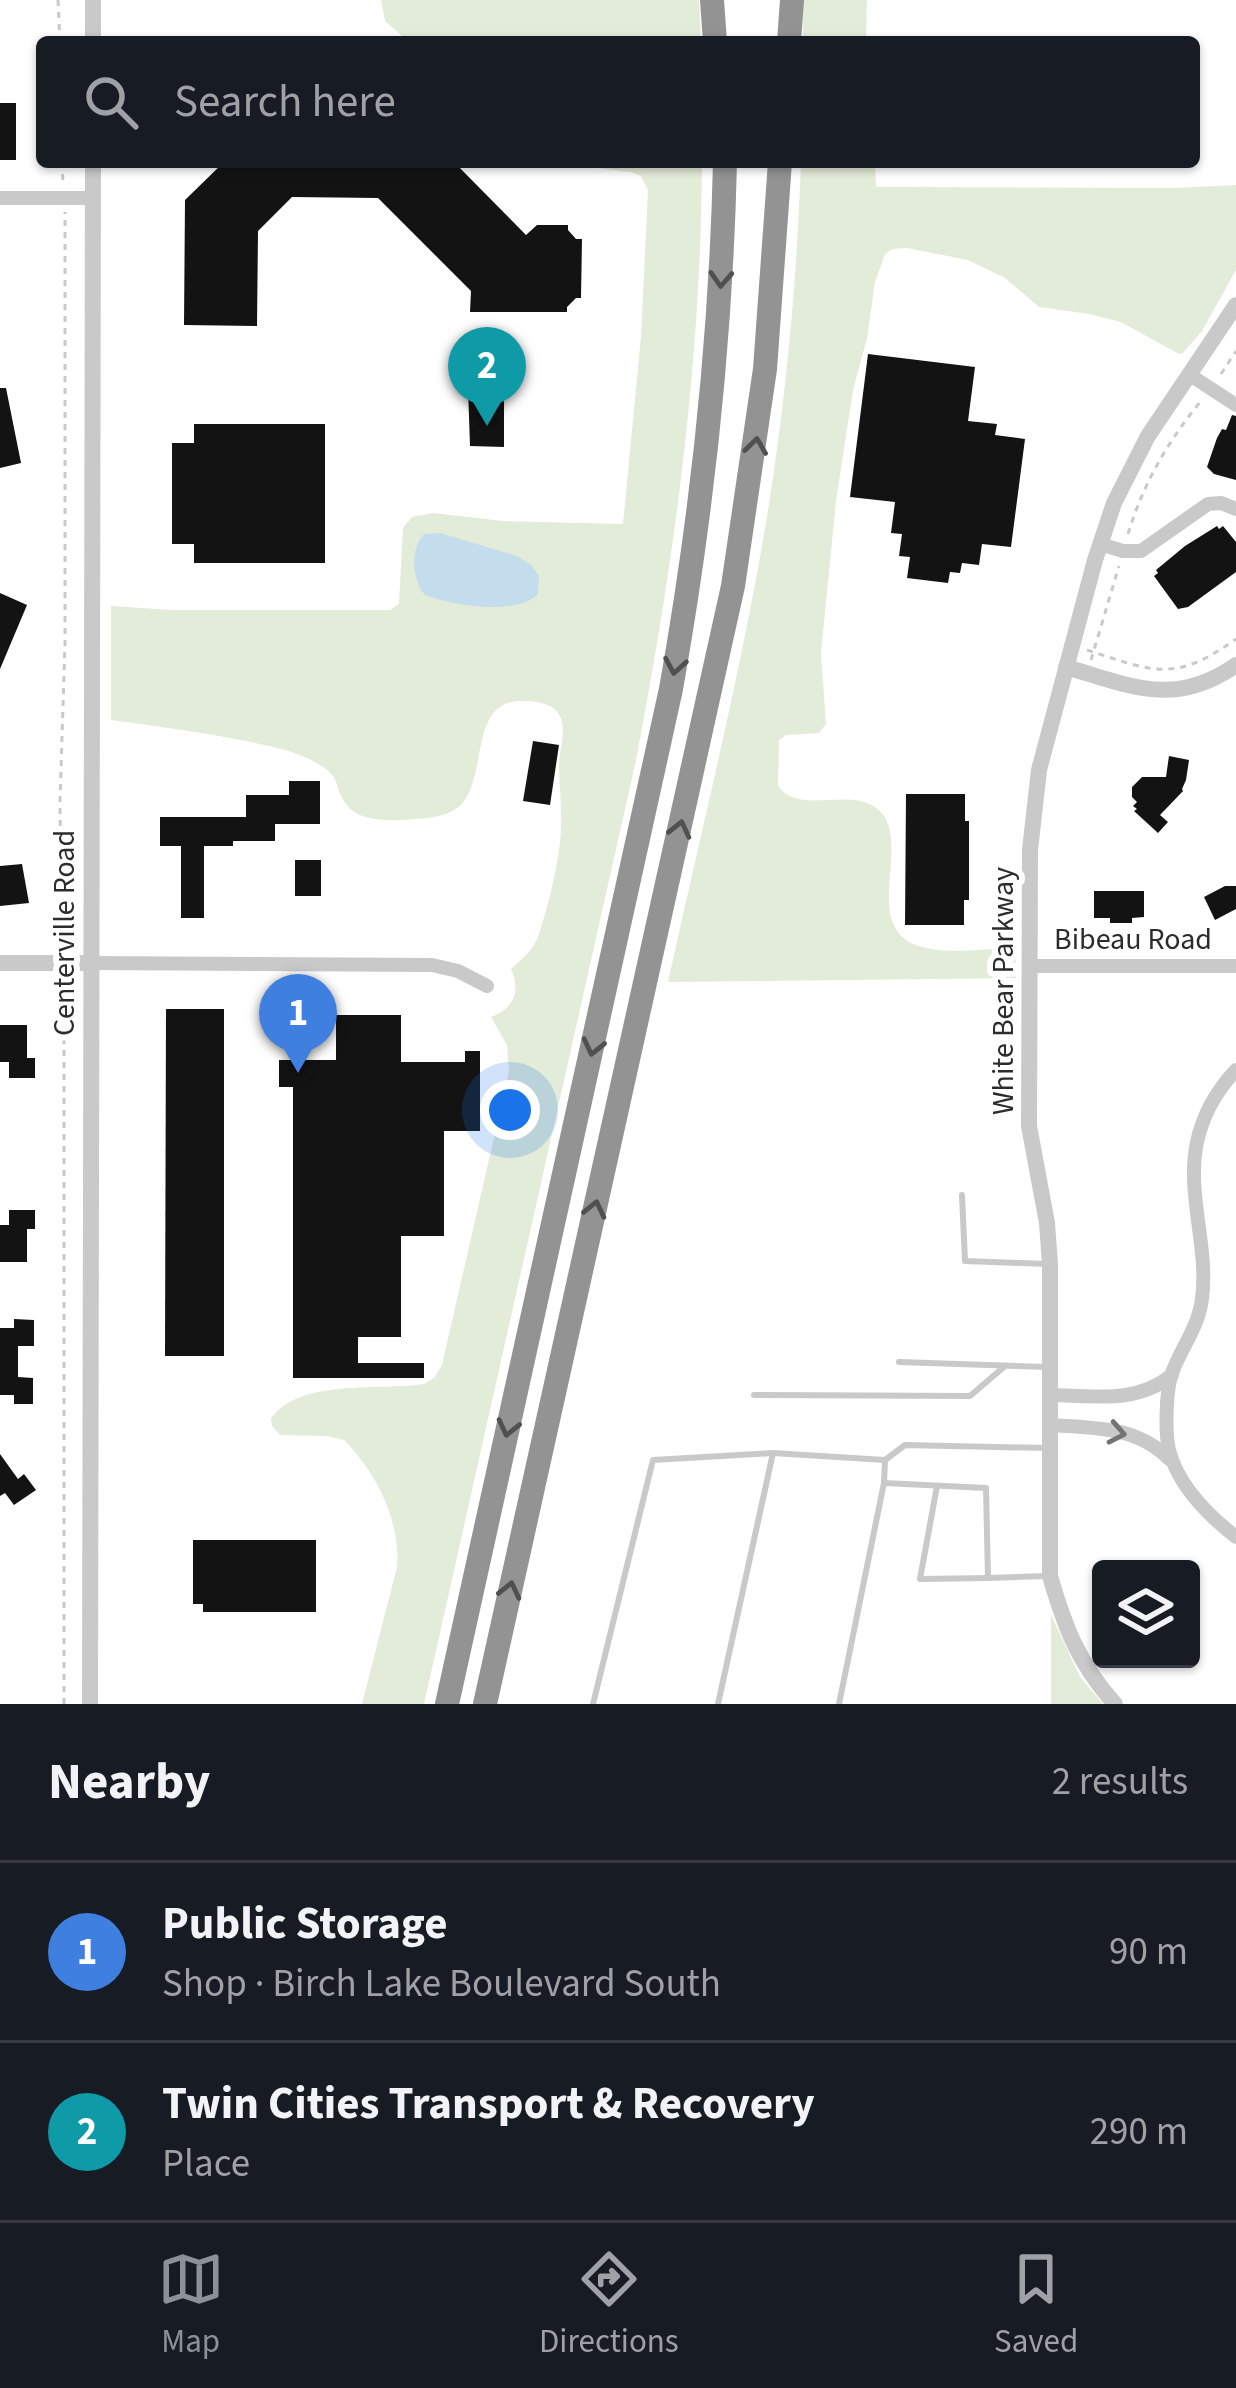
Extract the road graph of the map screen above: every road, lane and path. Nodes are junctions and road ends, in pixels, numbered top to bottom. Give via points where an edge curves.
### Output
1 (58, 0) edge
2 (93, 0) edge
3 (712, 0) edge
4 (724, 0) edge
5 (781, 0) edge
6 (792, 0) edge
7 (60, 36) edge
8 (93, 36) edge
9 (715, 36) edge
10 (726, 36) edge
11 (784, 36) edge
12 (786, 36) edge
13 (63, 168) edge
14 (93, 168) edge
15 (725, 168) edge
16 (780, 168) edge
17 (63, 173) dead end
18 (0, 198) edge
19 (93, 198) junction
20 (65, 219) dead end
21 (1236, 305) edge
22 (1236, 352) edge
23 (1190, 375) junction
24 (1218, 379) dead end
25 (1202, 399) dead end
26 (1236, 405) edge
27 (1236, 509) edge
28 (1128, 536) dead end
29 (1100, 544) junction
30 (1119, 564) dead end
31 (1236, 639) edge
32 (1236, 665) edge
33 (1066, 668) junction
34 (60, 934) dead end
35 (0, 963) edge
36 (92, 963) junction
37 (1029, 966) junction
38 (1236, 966) edge
39 (487, 986) dead end
40 (65, 993) dead end
41 (1236, 1070) edge
42 (962, 1195) dead end
43 (1050, 1264) junction
44 (899, 1362) dead end
45 (1006, 1366) junction
46 (1050, 1367) junction
47 (1172, 1375) junction
48 (754, 1395) dead end
49 (1051, 1395) junction
50 (1051, 1425) junction
51 (1051, 1448) junction
52 (773, 1453) junction
53 (885, 1460) junction
54 (1174, 1463) junction
55 (884, 1483) junction
56 (937, 1486) junction
57 (1236, 1537) edge
58 (1051, 1576) junction
59 (988, 1578) junction
60 (64, 1704) edge
61 (90, 1704) edge
62 (447, 1704) edge
63 (485, 1704) edge
64 (592, 1704) edge
65 (718, 1704) edge
66 (838, 1704) edge
67 (1115, 1704) edge

1 - 7 path
2 - 8 street
3 - 9 highway
4 - 10 highway
5 - 11 highway
6 - 12 highway
13 - 17 path
14 - 19 street, Centerville Road
15 -> 62 highway via 707,440 671,689
63 -> 16 highway via 733,586 764,386
18 - 19 street
19 - 36 street, Centerville Road
20 - 34 path
21 - 23 street, White Bear Parkway
22 - 24 path
23 - 26 street
23 - 29 street, White Bear Parkway via 1134,460
25 - 28 path via 1153,471
27 - 29 street via 1208,504 1141,551
29 - 33 street, White Bear Parkway
30 - 31 path via 1094,652 1174,670
32 - 33 street via 1172,691
33 - 37 street, White Bear Parkway via 1034,795
35 - 36 street
36 - 39 street via 432,964
36 - 61 street, Centerville Road
37 - 38 street, Bibeau Road
37 - 43 street, White Bear Parkway via 1029,1126
40 - 60 path
41 - 47 street via 1212,1100 1196,1148 1204,1276 1195,1330
42 - 43 lane via 965,1262
43 - 46 street, White Bear Parkway
44 - 45 lane
45 - 46 lane
45 - 48 lane via 970,1396
46 - 49 street, White Bear Parkway
47 - 49 street via 1136,1395
47 - 54 street
49 - 50 street, White Bear Parkway
50 - 51 street, White Bear Parkway
50 -> 54 street via 1126,1432
51 - 53 lane via 905,1444
51 - 58 street, White Bear Parkway
52 - 53 lane
52 - 64 lane via 652,1460
52 - 65 lane
53 - 55 lane
54 - 57 street
55 - 56 lane
55 - 66 lane
56 - 59 lane via 986,1488
56 - 59 lane via 920,1579
58 - 59 lane
58 - 67 street, White Bear Parkway via 1085,1667

